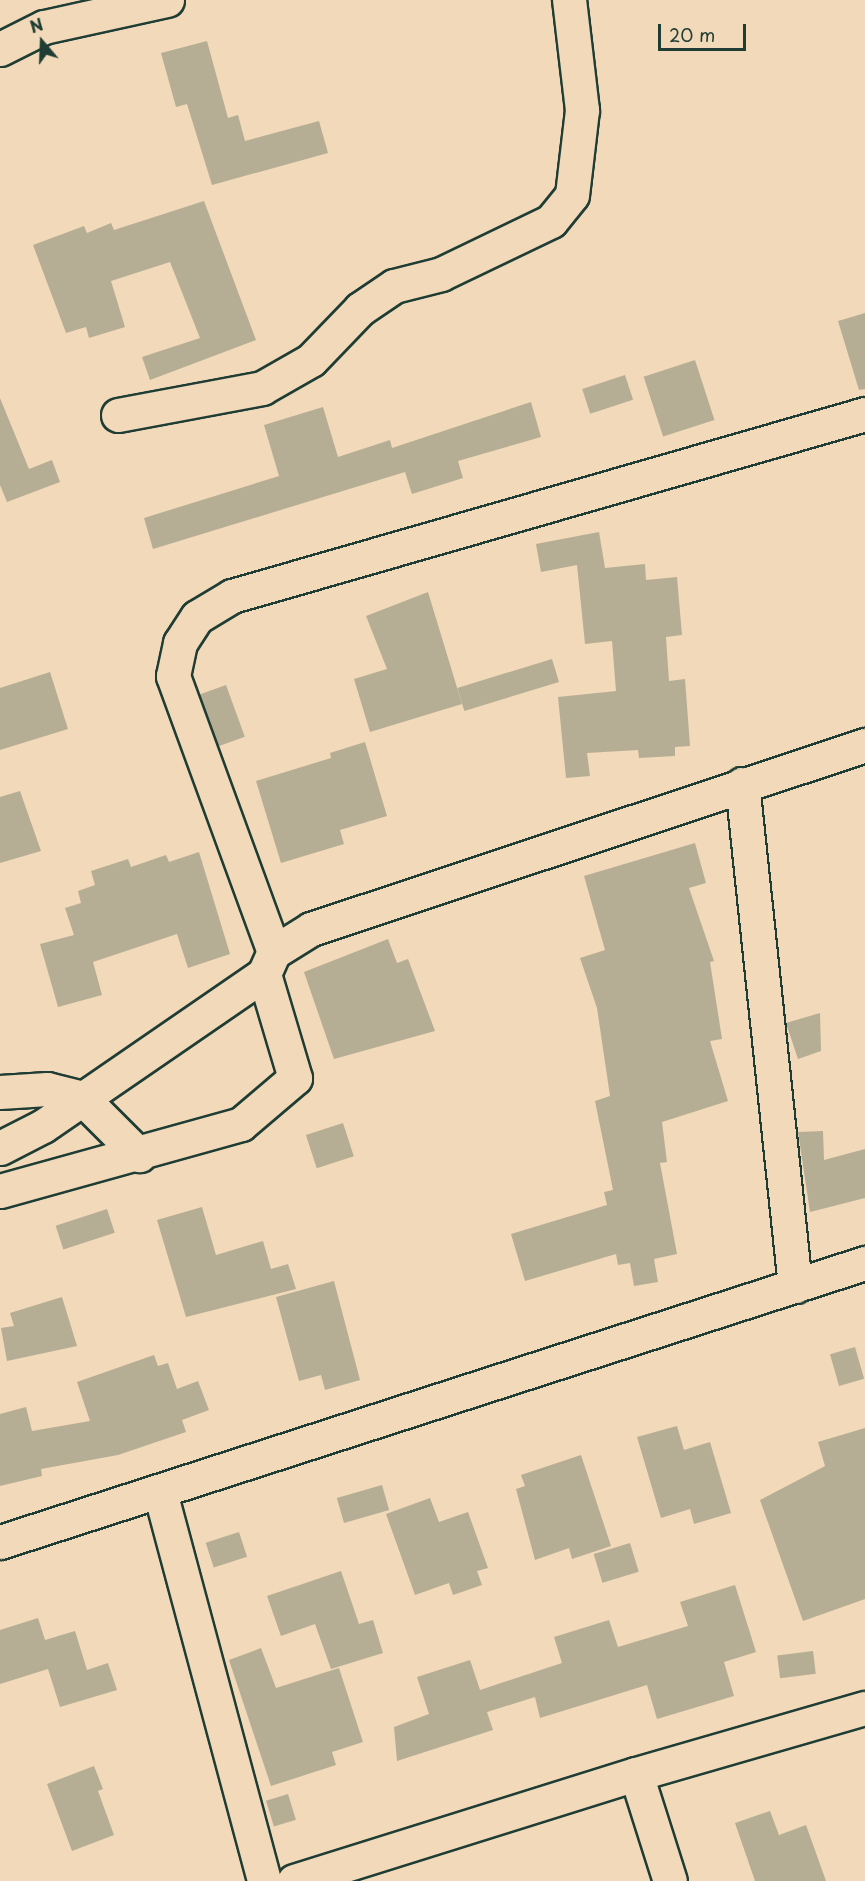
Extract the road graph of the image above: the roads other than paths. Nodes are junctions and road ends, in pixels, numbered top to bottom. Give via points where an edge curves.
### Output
1 (167, 0) edge
2 (569, 0) edge
3 (0, 49) edge
4 (865, 414) edge
5 (118, 415) dead end
6 (865, 745) edge
7 (742, 784) junction
8 (269, 963) junction
9 (0, 1092) edge
10 (82, 1098) junction
11 (0, 1148) edge
12 (139, 1155) junction
13 (0, 1191) edge
14 (865, 1263) edge
15 (795, 1286) junction
16 (160, 1492) junction
17 (0, 1542) edge
18 (865, 1708) edge
19 (636, 1774) junction
20 (264, 1881) edge
21 (294, 1881) edge
22 (670, 1881) edge

1 - 3 street via 44,27
2 - 5 street via 582,110 572,195 551,221 441,274 394,286 360,309 311,360 262,388
4 - 8 street via 232,596 197,617 180,643 172,676
6 - 7 street
7 - 8 street via 351,912 310,929
7 - 15 street
8 - 10 street
8 - 12 street via 295,1078 241,1124
9 - 10 street via 46,1089
10 - 11 street via 43,1126
10 - 12 street
12 - 13 street
14 - 15 street
15 - 16 street
16 - 17 street
16 - 20 street
18 - 19 street
19 - 21 street
19 - 22 street

